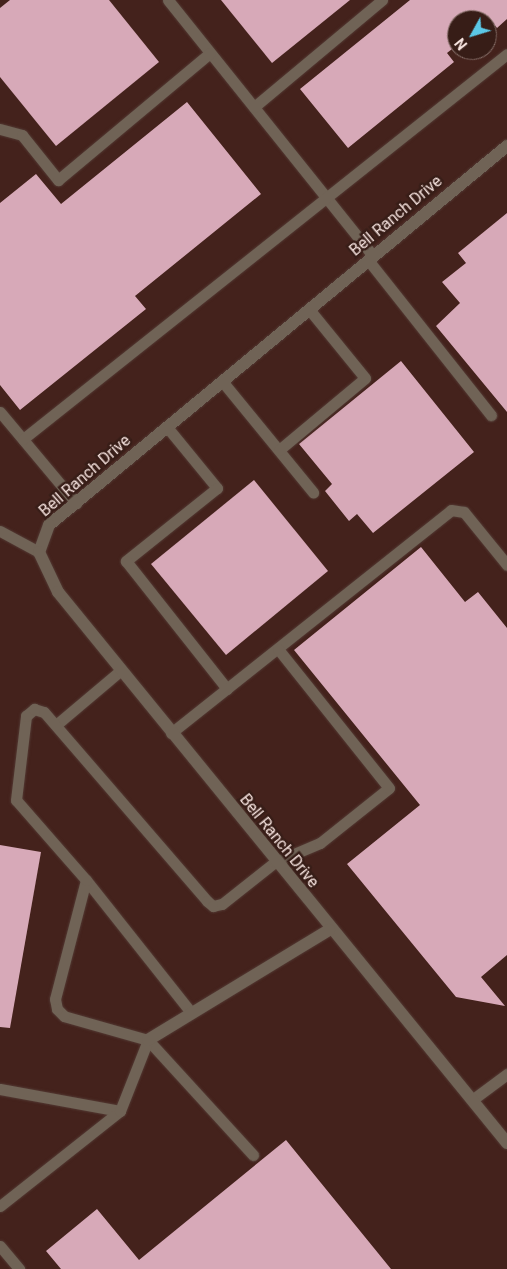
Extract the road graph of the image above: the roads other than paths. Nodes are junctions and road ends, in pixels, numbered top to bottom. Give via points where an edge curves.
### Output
1 (168, 0) edge
2 (382, 0) edge
3 (210, 53) junction
4 (507, 54) edge
5 (254, 107) junction
6 (0, 129) edge
7 (507, 146) edge
8 (325, 196) junction
9 (371, 258) junction
10 (309, 309) junction
11 (222, 381) junction
12 (0, 412) edge
13 (491, 415) dead end
14 (167, 427) junction
15 (23, 439) junction
16 (279, 450) junction
17 (313, 492) dead end
18 (76, 503) junction
19 (0, 531) edge
20 (38, 552) junction
21 (507, 564) edge
22 (278, 649) junction
23 (120, 670) junction
24 (228, 689) junction
25 (56, 725) junction
26 (171, 733) junction
27 (275, 862) junction
28 (86, 880) junction
29 (329, 930) junction
30 (190, 1012) junction
31 (148, 1040) junction
32 (507, 1074) edge
33 (0, 1089) edge
34 (472, 1100) junction
35 (120, 1111) junction
36 (507, 1143) edge
37 (253, 1155) dead end
38 (0, 1206) edge
39 (0, 1246) edge
40 (19, 1269) edge

1 - 3 lane
2 - 5 lane
3 - 5 lane
3 - 6 lane via 58,180 22,135
4 - 8 lane
5 - 8 lane
7 - 9 street, Bell Ranch Drive
8 - 9 lane
8 - 15 lane
9 - 10 street, Bell Ranch Drive
9 - 13 lane
10 - 11 street, Bell Ranch Drive
10 - 16 lane via 365,378
11 - 14 street, Bell Ranch Drive
11 - 16 lane
12 - 15 lane
14 - 18 street, Bell Ranch Drive
14 - 24 lane via 217,488 126,561
15 - 18 lane
16 - 17 lane
18 - 20 street, Bell Ranch Drive via 49,525
19 - 20 lane
20 - 23 street, Bell Ranch Drive via 58,592
21 - 22 lane via 464,512 451,510
22 - 24 lane
22 - 27 lane via 388,788 320,843
23 - 25 lane
23 - 26 street, Bell Ranch Drive
24 - 26 lane
25 - 27 lane via 213,906
25 - 28 lane via 44,712 34,709 26,716 16,800
26 - 27 street, Bell Ranch Drive
27 - 29 street, Bell Ranch Drive
28 - 30 lane
28 - 31 lane via 55,999 57,1009 64,1016
29 - 30 street
29 - 34 street, Bell Ranch Drive
30 - 31 street
31 - 35 lane
31 - 37 lane
32 - 34 lane
33 - 35 lane
34 - 36 street, Bell Ranch Drive
35 - 38 lane
39 - 40 lane

